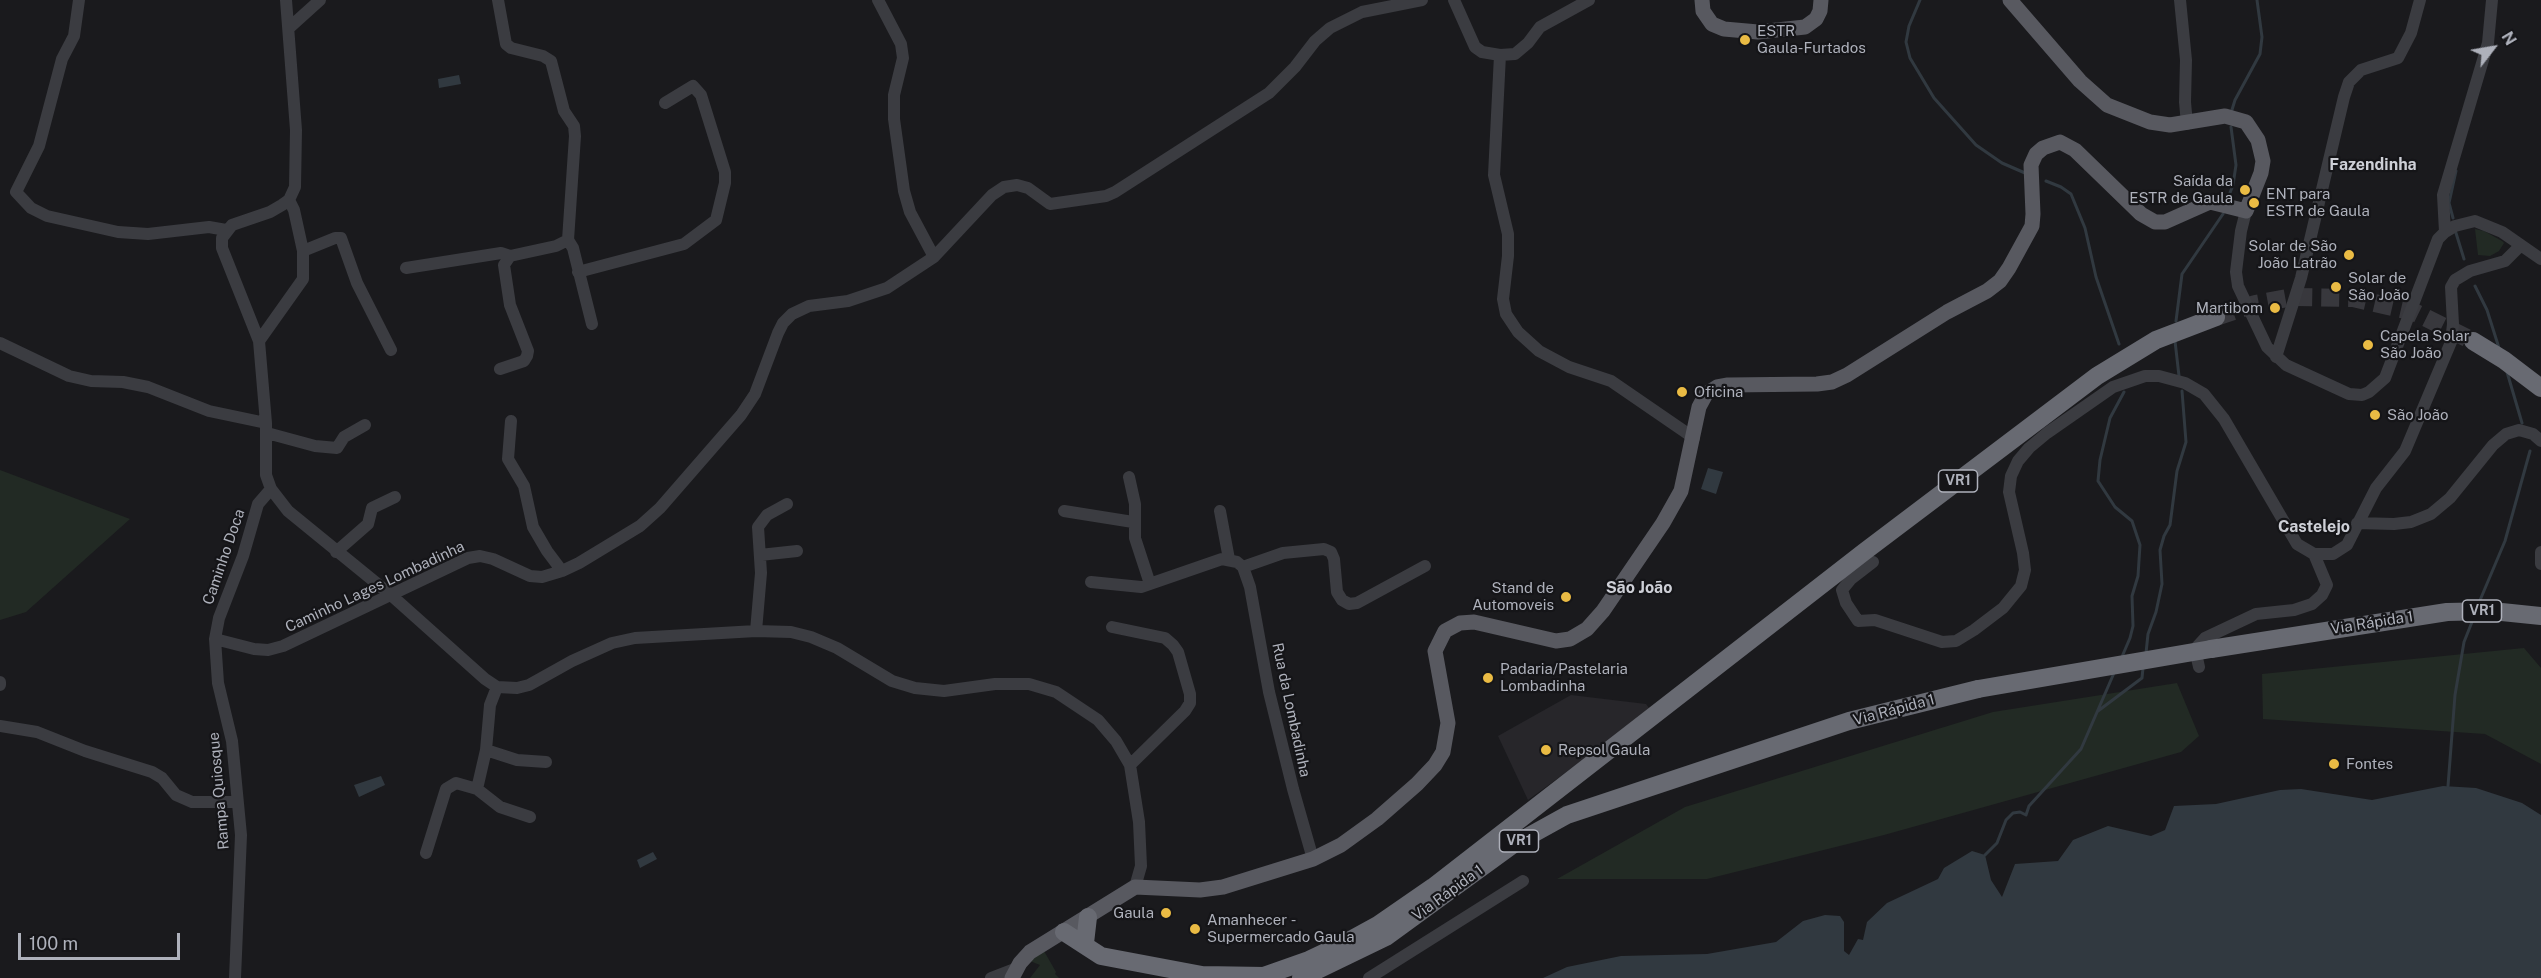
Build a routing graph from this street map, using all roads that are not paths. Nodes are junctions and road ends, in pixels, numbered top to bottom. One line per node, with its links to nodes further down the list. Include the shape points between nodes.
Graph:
1 (79, 0): 21 (street, via 74,36 62,59 39,146 16,192 31,208 47,216 118,232 148,234 209,227)
2 (286, 0): 15 (street)
3 (320, 0): 15 (street)
4 (498, 0): 23 (street, via 506,44 551,61 564,111 575,128)
5 (878, 0): 27 (street, via 901,44 903,57 894,95 894,118 904,191 910,212)
6 (1422, 0): 27 (street, Caminho Lages Lombadinha, via 1362,12 1330,28 1269,93 1115,192 1050,204 1028,188 1004,187)
7 (1454, 0): 16 (street, via 1474,47)
8 (1589, 0): 16 (street, via 1540,27 1515,54)
9 (1702, 0): 10 (main road, via 1703,12 1712,24 1758,32 1804,27 1816,19)
10 (1821, 0)
11 (2010, 0): 18 (main road, via 2080,81 2107,105 2150,122)
12 (2180, 0): 18 (street)
13 (2420, 0): 37 (street, via 2411,33 2398,58 2361,70 2349,82 2301,278)
14 (2492, 0): 22 (street, via 2488,43 2443,195)
15 (289, 28): 19 (street, via 297,172 296,187)
16 (1500, 55): 43 (street, via 1494,175 1508,234 1503,299 1506,314 1518,332 1539,351 1569,367 1611,381)
17 (665, 103): 30 (street, via 693,86 701,94 725,172 716,220 684,244)
18 (2187, 124): 20 (main road, via 2226,116 2246,122 2253,131 2262,161)
19 (289, 200): 21 (street); 25 (street)
20 (2246, 211): 37 (street, via 2237,259 2238,286 2267,347); 43 (main road, via 2210,202 2165,222 2155,222 2141,214 2075,150 2060,142 2051,143 2036,154 2031,165 2032,226 2009,268 1994,286 1832,382 1728,385 1712,390 1699,407)
21 (226, 230): 33 (street, via 222,238 225,260)
22 (2445, 232): 24 (street, via 2475,221); 37 (street, via 2438,239 2382,383 2362,395 2349,394 2295,370)
23 (568, 240): 26 (street); 30 (street)
24 (2521, 245): 28 (street); 52 (street, via 2505,261 2461,275 2451,287 2451,342 2405,451 2376,488)
25 (303, 251): 33 (street, via 303,279); 36 (street, via 340,238 357,283)
26 (510, 256): 29 (street, via 501,253); 38 (street, via 504,265 505,279 528,351 517,365)
27 (934, 256): 63 (street, Caminho Lages Lombadinha, via 887,288 848,301 809,306 792,314 777,333 755,394 741,415 660,508 621,539)
28 (2541, 259)
29 (406, 268)
30 (579, 272): 32 (street)
31 (2216, 317): 88 (highway, Via Rápida 1 / VR1, via 2156,340 2106,369 1433,887 1347,942)
32 (592, 324)
33 (259, 340): 42 (street)
34 (2473, 341): 39 (highway)
35 (0, 343): 42 (street, via 69,376 147,387)
36 (391, 350)
37 (2276, 357)
38 (500, 369)
39 (2541, 388)
40 (511, 421): 63 (street, via 508,459 524,486 533,527)
41 (365, 425): 42 (street, via 344,437 337,448 315,446)
42 (267, 428): 46 (street, via 265,460)
43 (1694, 438): 81 (main road, via 1681,491 1603,611 1587,629 1570,639 1556,641 1474,622 1460,623 1445,631 1434,651 1448,723 1443,752 1436,765 1377,819)
44 (2541, 441): 52 (street, via 2519,430 2506,434 2431,514 2411,522)
45 (1129, 477): 51 (street, via 1135,504)
46 (271, 489): 54 (street, via 288,511); 70 (street, Caminho Doca, via 258,504)
47 (395, 497): 54 (street, via 372,508 368,524)
48 (787, 504): 57 (street, via 767,515 758,527)
49 (1064, 511): 51 (street)
50 (1220, 511): 58 (street)
51 (1133, 522): 65 (street)
52 (2357, 523): 56 (street, via 2341,549 2333,554)
53 (797, 551): 57 (street)
54 (336, 552): 66 (street)
55 (2541, 552): 60 (street)
56 (2314, 554): 59 (street, via 2297,544 2215,406 2194,386 2159,376 2114,387 2023,454 2014,469 2009,492 2023,553 2025,570 2021,586 2003,608 1974,630 1956,641 1942,642 1875,620 1858,621 1845,603 1842,590); 71 (street, via 2327,585 2322,595 2312,604 2256,614 2205,638 2195,649)
57 (760, 555): 69 (street)
58 (1229, 559): 62 (street); 65 (street)
59 (1873, 562)
60 (2541, 564)
61 (1425, 566): 62 (street, via 1358,603 1349,604 1337,592 1334,559 1324,549 1283,553)
62 (1243, 567): 81 (street, Rua da Lombadinha, via 1251,587 1269,692)
63 (562, 571): 66 (street, Caminho Lages Lombadinha, via 530,576 480,556)
64 (1091, 582): 65 (street, via 1136,588)
65 (1150, 584)
66 (391, 595): 70 (street, Caminho Lages Lombadinha, via 268,650); 72 (street)
67 (2541, 616): 91 (highway, Via Rápida 1 / VR1, bridge, via 2492,611 2424,615 1978,689 1849,721 1587,806 1547,824 1386,937)
68 (1112, 627): 76 (street, via 1165,638 1178,652 1190,694 1185,711)
69 (756, 631): 72 (street, via 635,638 612,643 529,685); 76 (street, via 811,637 892,681 915,688 944,691 1029,684 1056,692 1098,720)
70 (215, 639): 78 (street, Rampa Quiosque, via 218,683 232,741)
71 (2199, 667)
72 (497, 687): 74 (street, via 490,705)
73 (0, 726): 78 (street, via 51,736 152,772 176,795 192,802)
74 (486, 750): 75 (street, via 517,760); 77 (street)
75 (546, 762)
76 (1130, 765): 83 (street, via 1139,822 1141,866)
77 (477, 789): 79 (street, via 500,807); 80 (street, via 456,783 446,789)
78 (237, 802): 89 (street, Rampa Quiosque, via 241,835)
79 (530, 817)
80 (426, 853)
81 (1313, 859): 83 (main road, via 1211,890)
82 (1523, 881): 92 (street)
83 (1136, 887): 84 (main road)
84 (1088, 917): 85 (main road); 86 (highway)
85 (1064, 932): 86 (highway); 87 (main road, via 1030,952)
86 (1085, 943): 88 (highway, via 1101,956 1202,975)
87 (1014, 973): 90 (street)
88 (1262, 977)
89 (235, 978)
90 (991, 978)
91 (1301, 978)
92 (1369, 978)

